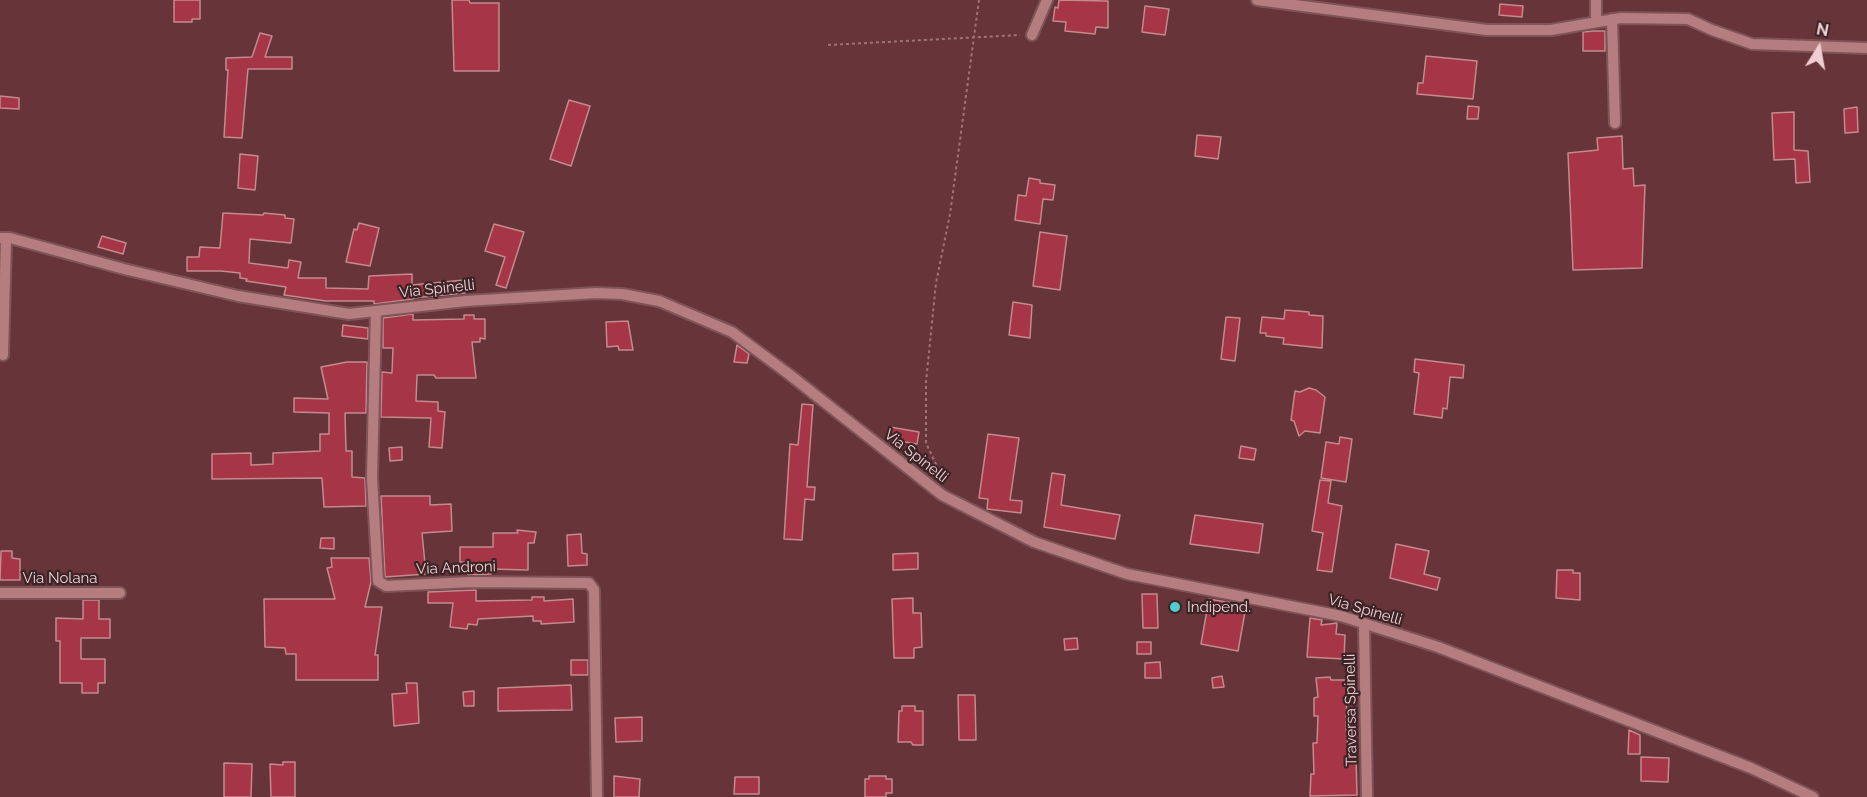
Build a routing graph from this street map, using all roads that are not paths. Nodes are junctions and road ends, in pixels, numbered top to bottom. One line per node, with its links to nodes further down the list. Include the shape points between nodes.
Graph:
1 (1047, 0): 6 (street)
2 (1257, 0): 5 (street, via 1487,30 1551,30)
3 (1596, 0): 5 (street)
4 (1612, 19): 5 (street); 7 (street, via 1688,19 1752,44); 8 (street)
5 (1596, 22)
6 (1032, 35)
7 (1867, 48)
8 (1615, 123)
9 (3, 238): 10 (street, Via Spinelli, via 238,296 349,314); 11 (street)
10 (375, 311): 14 (street, Via Spinelli, via 596,292 659,301 732,332 942,495 1034,542 1127,574); 15 (street, Via Androni, via 372,478 378,581 386,586 590,583 594,590)
11 (3, 355)
12 (0, 593): 13 (street, Via Nolana)
13 (120, 593)
14 (1364, 623): 16 (street, Traversa Spinelli); 17 (street, Via Spinelli, via 1534,683 1751,768)
15 (597, 797)
16 (1367, 797)
17 (1813, 797)

